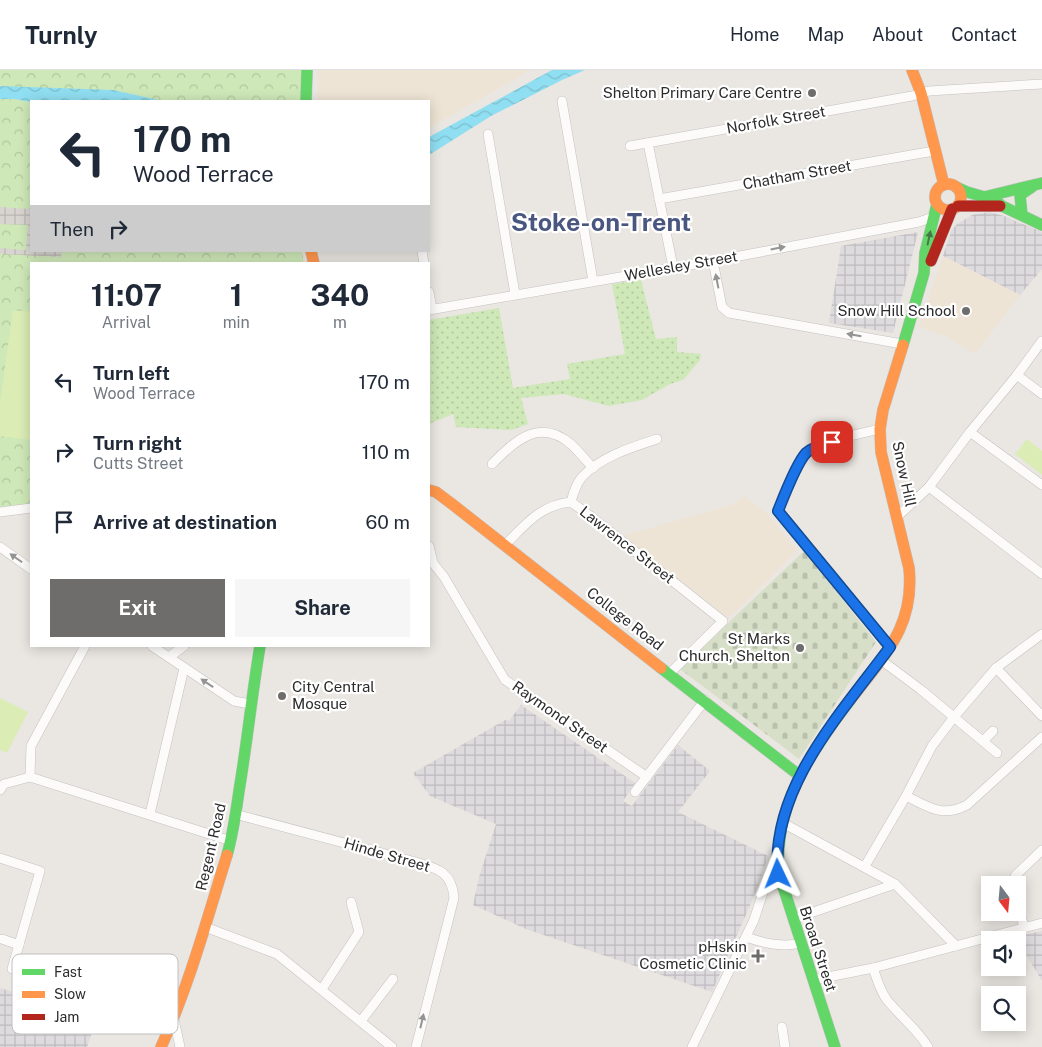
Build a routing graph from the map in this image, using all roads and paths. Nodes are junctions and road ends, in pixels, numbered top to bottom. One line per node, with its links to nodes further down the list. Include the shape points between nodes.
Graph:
1 (307, 70): 5 (main road)
2 (912, 70): 4 (main road)
3 (1042, 84): 4 (street, Norfolk Street)
4 (921, 93): 8 (street, Norfolk Street); 10 (main road)
5 (306, 100)
6 (562, 101): 25 (street)
7 (488, 134): 26 (street)
8 (648, 143): 9 (street, Norfolk Street); 15 (street)
9 (630, 146)
10 (934, 151): 12 (main road); 15 (street, Chatham Street)
11 (1039, 184): 14 (main road); 19 (main road, via 1020,195)
12 (944, 185): 13 (main road); 16 (main road, via 937,191)
13 (956, 187): 14 (main road); 18 (main road, via 961,196)
14 (984, 196): 17 (main road)
15 (659, 199): 23 (street)
16 (937, 204): 18 (main road, via 942,208); 20 (main road, Snow Hill)
17 (1002, 206): 18 (main road); 19 (main road)
18 (955, 207): 24 (main road, Snow Hill)
19 (1022, 215): 21 (main road)
20 (933, 217): 22 (street, Wellesley Street, one-way to 20); 24 (main road, Snow Hill, one-way to 20)
21 (1042, 225)
22 (713, 260): 23 (street, Wellesley Street); 29 (street, one-way to 22, via 729,313 722,307)
23 (673, 267): 25 (street, Wellesley Street)
24 (924, 273): 29 (main road, Snow Hill)
25 (593, 281): 26 (street, Wellesley Street)
26 (515, 294): 27 (street, Wellesley Street)
27 (430, 310)
28 (1042, 341): 30 (street)
29 (902, 344): 32 (main road, Snow Hill)
30 (1017, 375): 31 (street); 33 (street)
31 (1042, 394)
32 (880, 429): 43 (main road, Snow Hill, via 881,452); 56 (street, via 817,446 805,454 778,511)
33 (970, 432): 37 (street); 38 (street)
34 (657, 439): 36 (street, via 619,452)
35 (492, 464): 36 (street, via 523,437 538,432 561,436)
36 (593, 468): 40 (street, via 581,478)
37 (1042, 485)
38 (929, 486): 43 (street); 49 (street)
39 (430, 490): 44 (main road, College Road)
40 (571, 502): 44 (street, Lawrence Street, via 544,510); 61 (street, Lawrence Street, via 724,621)
41 (30, 508): 42 (street)
42 (0, 512)
43 (898, 517): 50 (main road, Snow Hill, via 909,568)
44 (504, 546): 61 (main road, College Road)
45 (0, 548): 47 (street, one-way to 45)
46 (430, 550): 48 (street, Raymond Street)
47 (30, 568)
48 (433, 571): 72 (street, Raymond Street, via 444,577 505,680)
49 (1042, 574)
50 (910, 595): 56 (main road, Broad Street, via 906,617)
51 (1042, 634): 60 (street)
52 (84, 647): 71 (street, via 31,746)
53 (154, 647): 57 (street)
54 (183, 647): 57 (street)
55 (260, 647): 63 (main road, Regent Road)
56 (890, 647): 58 (main road, Broad Street)
57 (169, 657): 59 (street)
58 (881, 660): 65 (street); 70 (main road, Broad Street, via 826,734)
59 (184, 668): 63 (street, one-way to 59, via 234,701); 76 (street)
60 (996, 668): 64 (street); 65 (street)
61 (670, 673): 62 (main road, College Road)
62 (705, 700): 70 (main road, College Road); 72 (street)
63 (250, 704): 77 (main road, Regent Road)
64 (1042, 716)
65 (954, 717): 68 (street); 75 (street, via 932,746)
66 (993, 731): 68 (street)
67 (1042, 737): 75 (street, via 958,810 938,811)
68 (983, 741): 69 (street)
69 (997, 753)
70 (800, 776): 78 (main road, Broad Street)
71 (30, 777): 73 (street, via 4,784); 76 (street)
72 (647, 777): 74 (street)
73 (0, 790)
74 (635, 792)
75 (906, 796): 82 (street)
76 (150, 814): 79 (street)
77 (235, 814): 79 (main road, Regent Road); 110 (street, Hinde Street, one-way to 77, via 454,898 447,877 436,868)
78 (783, 823): 82 (street); 83 (main road, Broad Street, via 777,857)
79 (231, 841): 90 (main road, Regent Road)
80 (1042, 850): 84 (street)
81 (0, 858): 95 (street, via 40,872)
82 (865, 866): 85 (street)
83 (778, 874): 87 (main road, Broad Street); 92 (street, via 765,886)
84 (1015, 876)
85 (895, 884): 87 (street); 96 (street)
86 (351, 902): 101 (street, via 359,932)
87 (793, 919): 94 (main road, Broad Street)
88 (1022, 921): 91 (street)
89 (1042, 923): 91 (street)
90 (205, 927): 101 (street, via 277,954); 102 (main road, Regent Road)
91 (1024, 928): 96 (street)
92 (746, 937): 94 (street, via 791,946); 111 (street)
93 (2, 939): 95 (street)
94 (801, 943): 100 (main road, Broad Street)
95 (19, 945): 97 (street)
96 (956, 946): 98 (street)
97 (16, 954)
98 (872, 968): 100 (street); 114 (street, via 887,999)
99 (393, 978): 103 (street)
100 (813, 980): 113 (main road, Broad Street)
101 (322, 988): 103 (street)
102 (178, 1007)
103 (361, 1021): 109 (street)
104 (782, 1027): 112 (street)
105 (167, 1034): 107 (main road, Regent Road)
106 (177, 1034): 108 (street)
107 (161, 1047)
108 (180, 1047)
109 (392, 1047)
110 (416, 1047)
111 (693, 1047)
112 (785, 1047)
113 (835, 1047)
114 (928, 1047)

